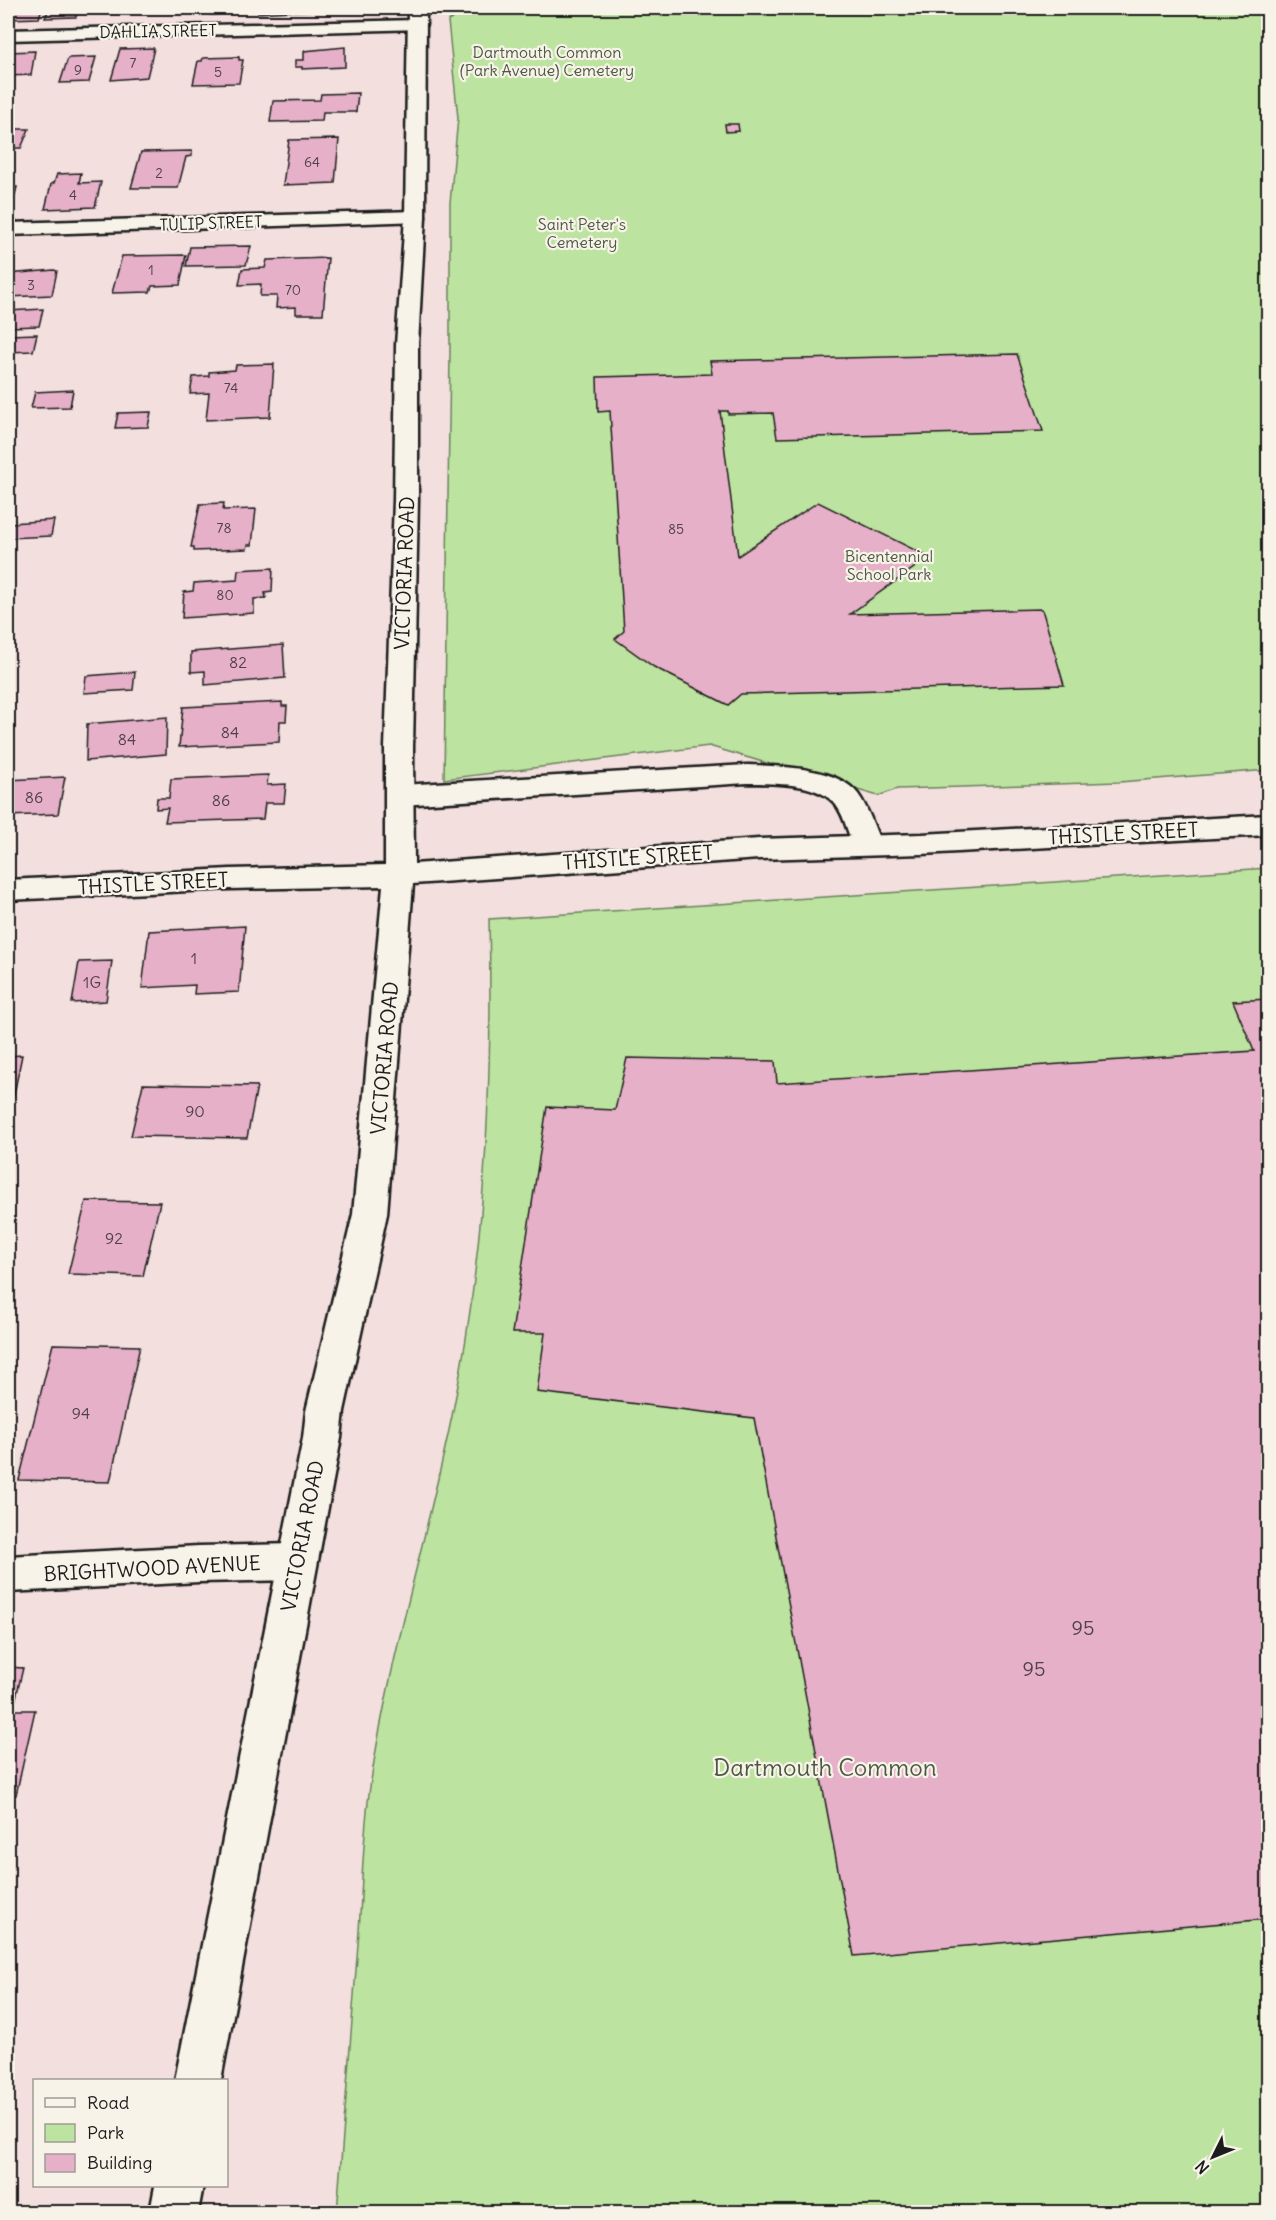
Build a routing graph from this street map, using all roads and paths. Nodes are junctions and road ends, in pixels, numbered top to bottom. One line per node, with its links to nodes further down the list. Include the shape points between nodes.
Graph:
1 (434, 8): 2 (street)
2 (417, 17): 3 (street, DAHLIA STREET); 4 (street, VICTORIA ROAD)
3 (8, 35)
4 (415, 217): 5 (street, TULIP STREET); 6 (street, VICTORIA ROAD, via 407,345)
5 (8, 230)
6 (401, 795): 8 (street, via 783,775 834,789 847,799); 9 (street, VICTORIA ROAD)
7 (1269, 825): 8 (street, THISTLE STREET)
8 (867, 845): 9 (street, THISTLE STREET)
9 (399, 874): 10 (street, THISTLE STREET); 11 (street, VICTORIA ROAD, via 370,1214 325,1411)
10 (8, 890)
11 (297, 1562): 12 (street, BRIGHTWOOD AVENUE, via 199,1563); 13 (street, VICTORIA ROAD)
12 (8, 1574)
13 (198, 2079)
14 (179, 2187): 15 (street)
15 (174, 2212)

